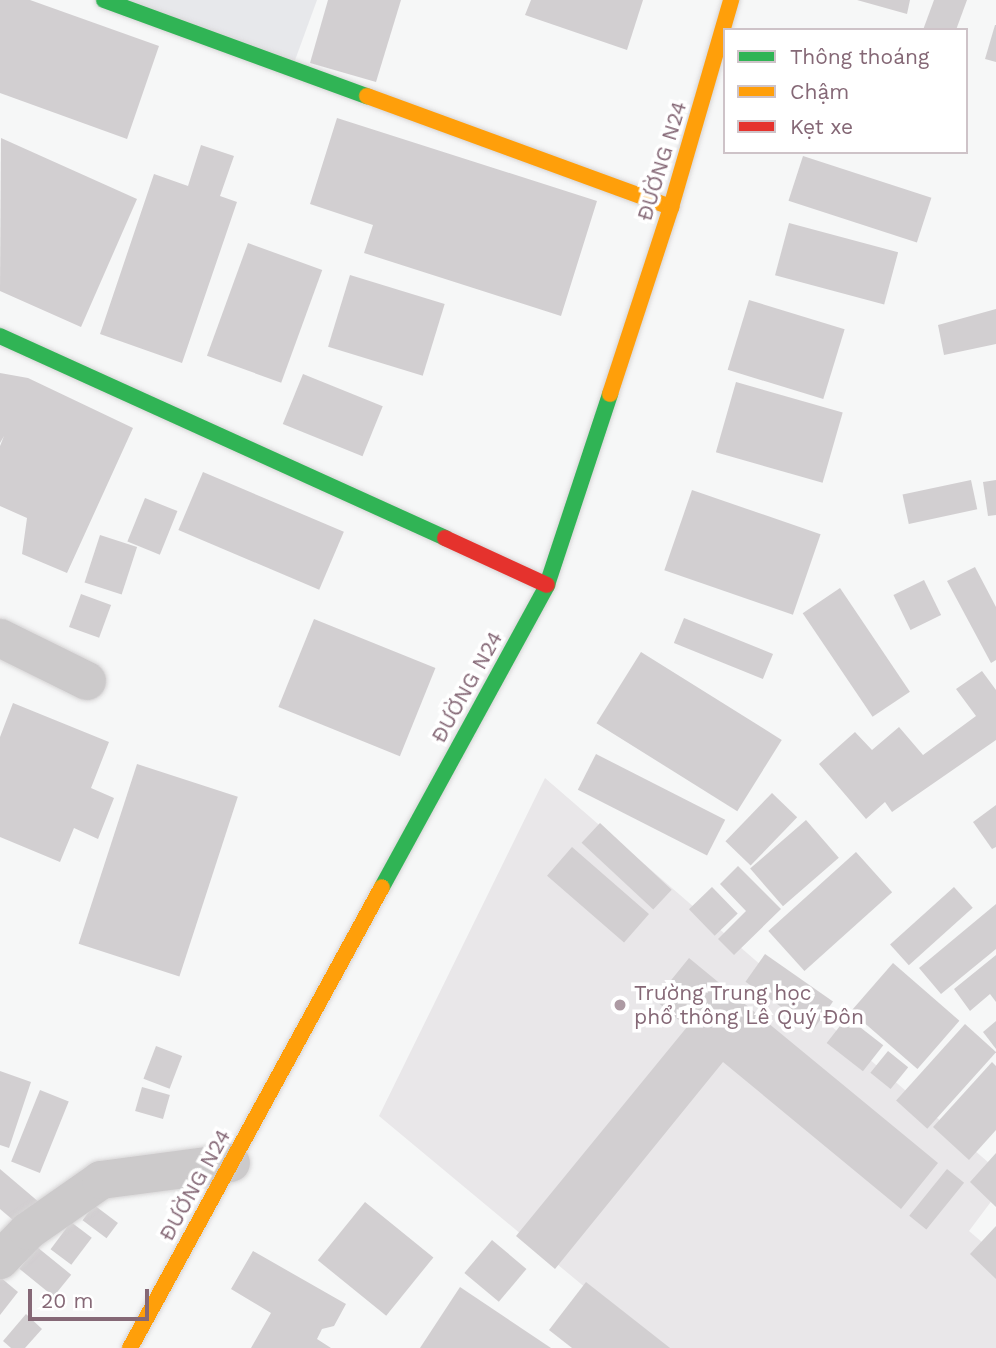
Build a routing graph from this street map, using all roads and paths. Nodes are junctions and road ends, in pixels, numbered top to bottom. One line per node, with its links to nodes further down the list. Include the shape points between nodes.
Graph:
1 (104, 0): 3 (street)
2 (731, 0): 3 (street, ĐƯỜNG N24)
3 (671, 207): 5 (street, ĐƯỜNG N24)
4 (0, 336): 5 (street)
5 (547, 585): 8 (street, ĐƯỜNG N24)
6 (0, 638): 7 (street)
7 (87, 681)
8 (231, 1163): 9 (street, via 101,1180 28,1231); 10 (street, ĐƯỜNG N24)
9 (0, 1260)
10 (130, 1348)

